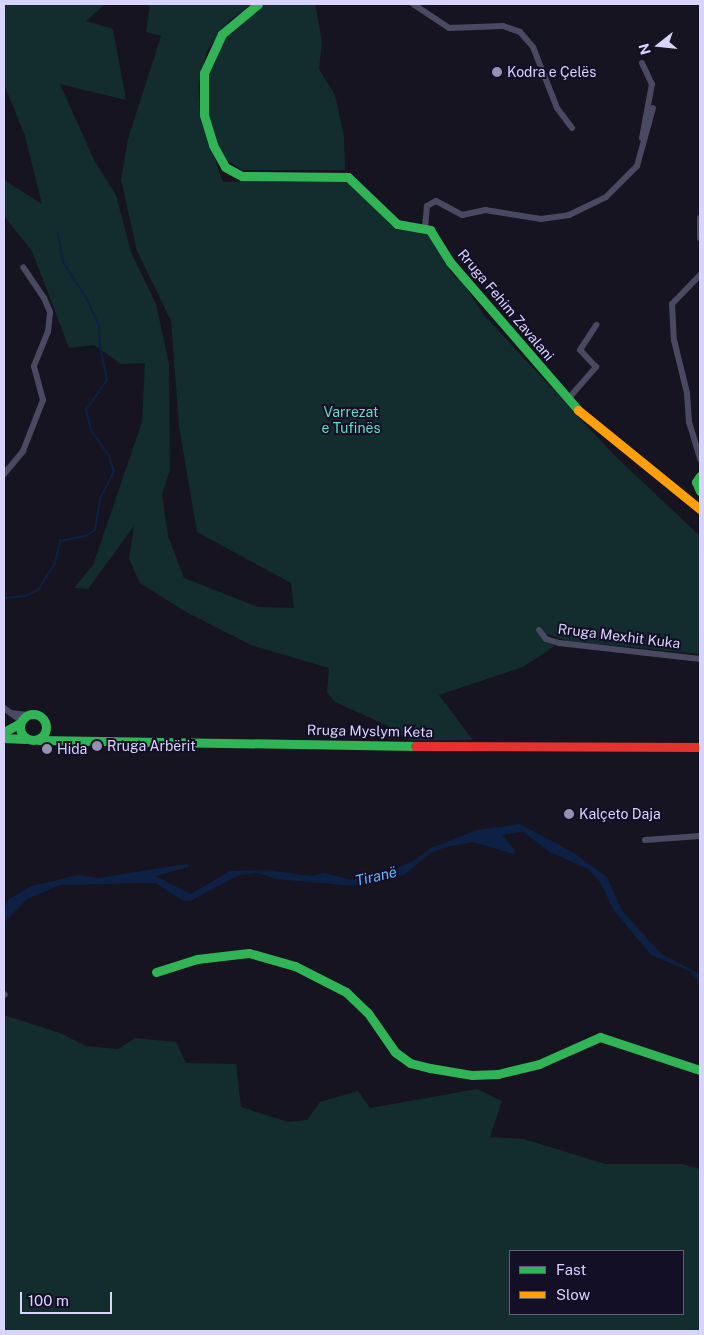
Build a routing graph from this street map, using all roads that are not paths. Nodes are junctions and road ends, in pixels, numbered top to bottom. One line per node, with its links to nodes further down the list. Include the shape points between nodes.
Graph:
1 (258, 4): 8 (street, via 222,34 204,73 204,115 220,161 231,172 242,176 348,177 397,224)
2 (413, 4): 5 (street, via 448,28 503,26 520,32 533,47 557,108)
3 (642, 63): 6 (street, via 652,84 645,111)
4 (653, 108): 6 (street)
5 (572, 128)
6 (641, 157): 8 (street, via 635,170 610,194 569,215 541,219 485,210 462,215 436,201 427,206)
7 (700, 218): 9 (street)
8 (425, 228): 13 (street, Rruga Fehim Zavalani, via 434,234 450,262)
9 (700, 238)
10 (23, 268): 15 (street, via 50,312 48,332 34,366 43,400 23,451)
11 (700, 275): 14 (street, via 672,304 674,340 687,393 689,422)
12 (596, 325): 13 (street, via 580,350 596,367)
13 (568, 399): 18 (street, Rruga Fehim Zavalani, via 595,425)
14 (700, 459)
15 (4, 474)
16 (700, 476): 17 (street, via 696,482)
17 (700, 491)
18 (700, 509)
19 (539, 630): 20 (street, Rruga Mexhit Kuka, via 546,639 559,643)
20 (700, 659)
21 (4, 708): 22 (street)
22 (10, 713): 23 (street); 24 (street)
23 (28, 715): 24 (street); 25 (street, via 39,716)
24 (20, 722): 26 (street); 28 (street, via 20,732)
25 (46, 725): 29 (street); 30 (street)
26 (4, 732)
27 (4, 738): 28 (street)
28 (25, 739): 30 (street)
29 (62, 739): 30 (street, Rruga Myslym Keta); 31 (street, Rruga Myslym Keta, via 575,749)
30 (39, 740)
31 (700, 747)
32 (700, 836): 33 (street)
33 (645, 840)
34 (156, 972): 35 (street, via 197,959 237,954 270,958 315,975 346,992 368,1013 395,1052 420,1066 472,1075 498,1074 539,1064 600,1037)
35 (700, 1070)

